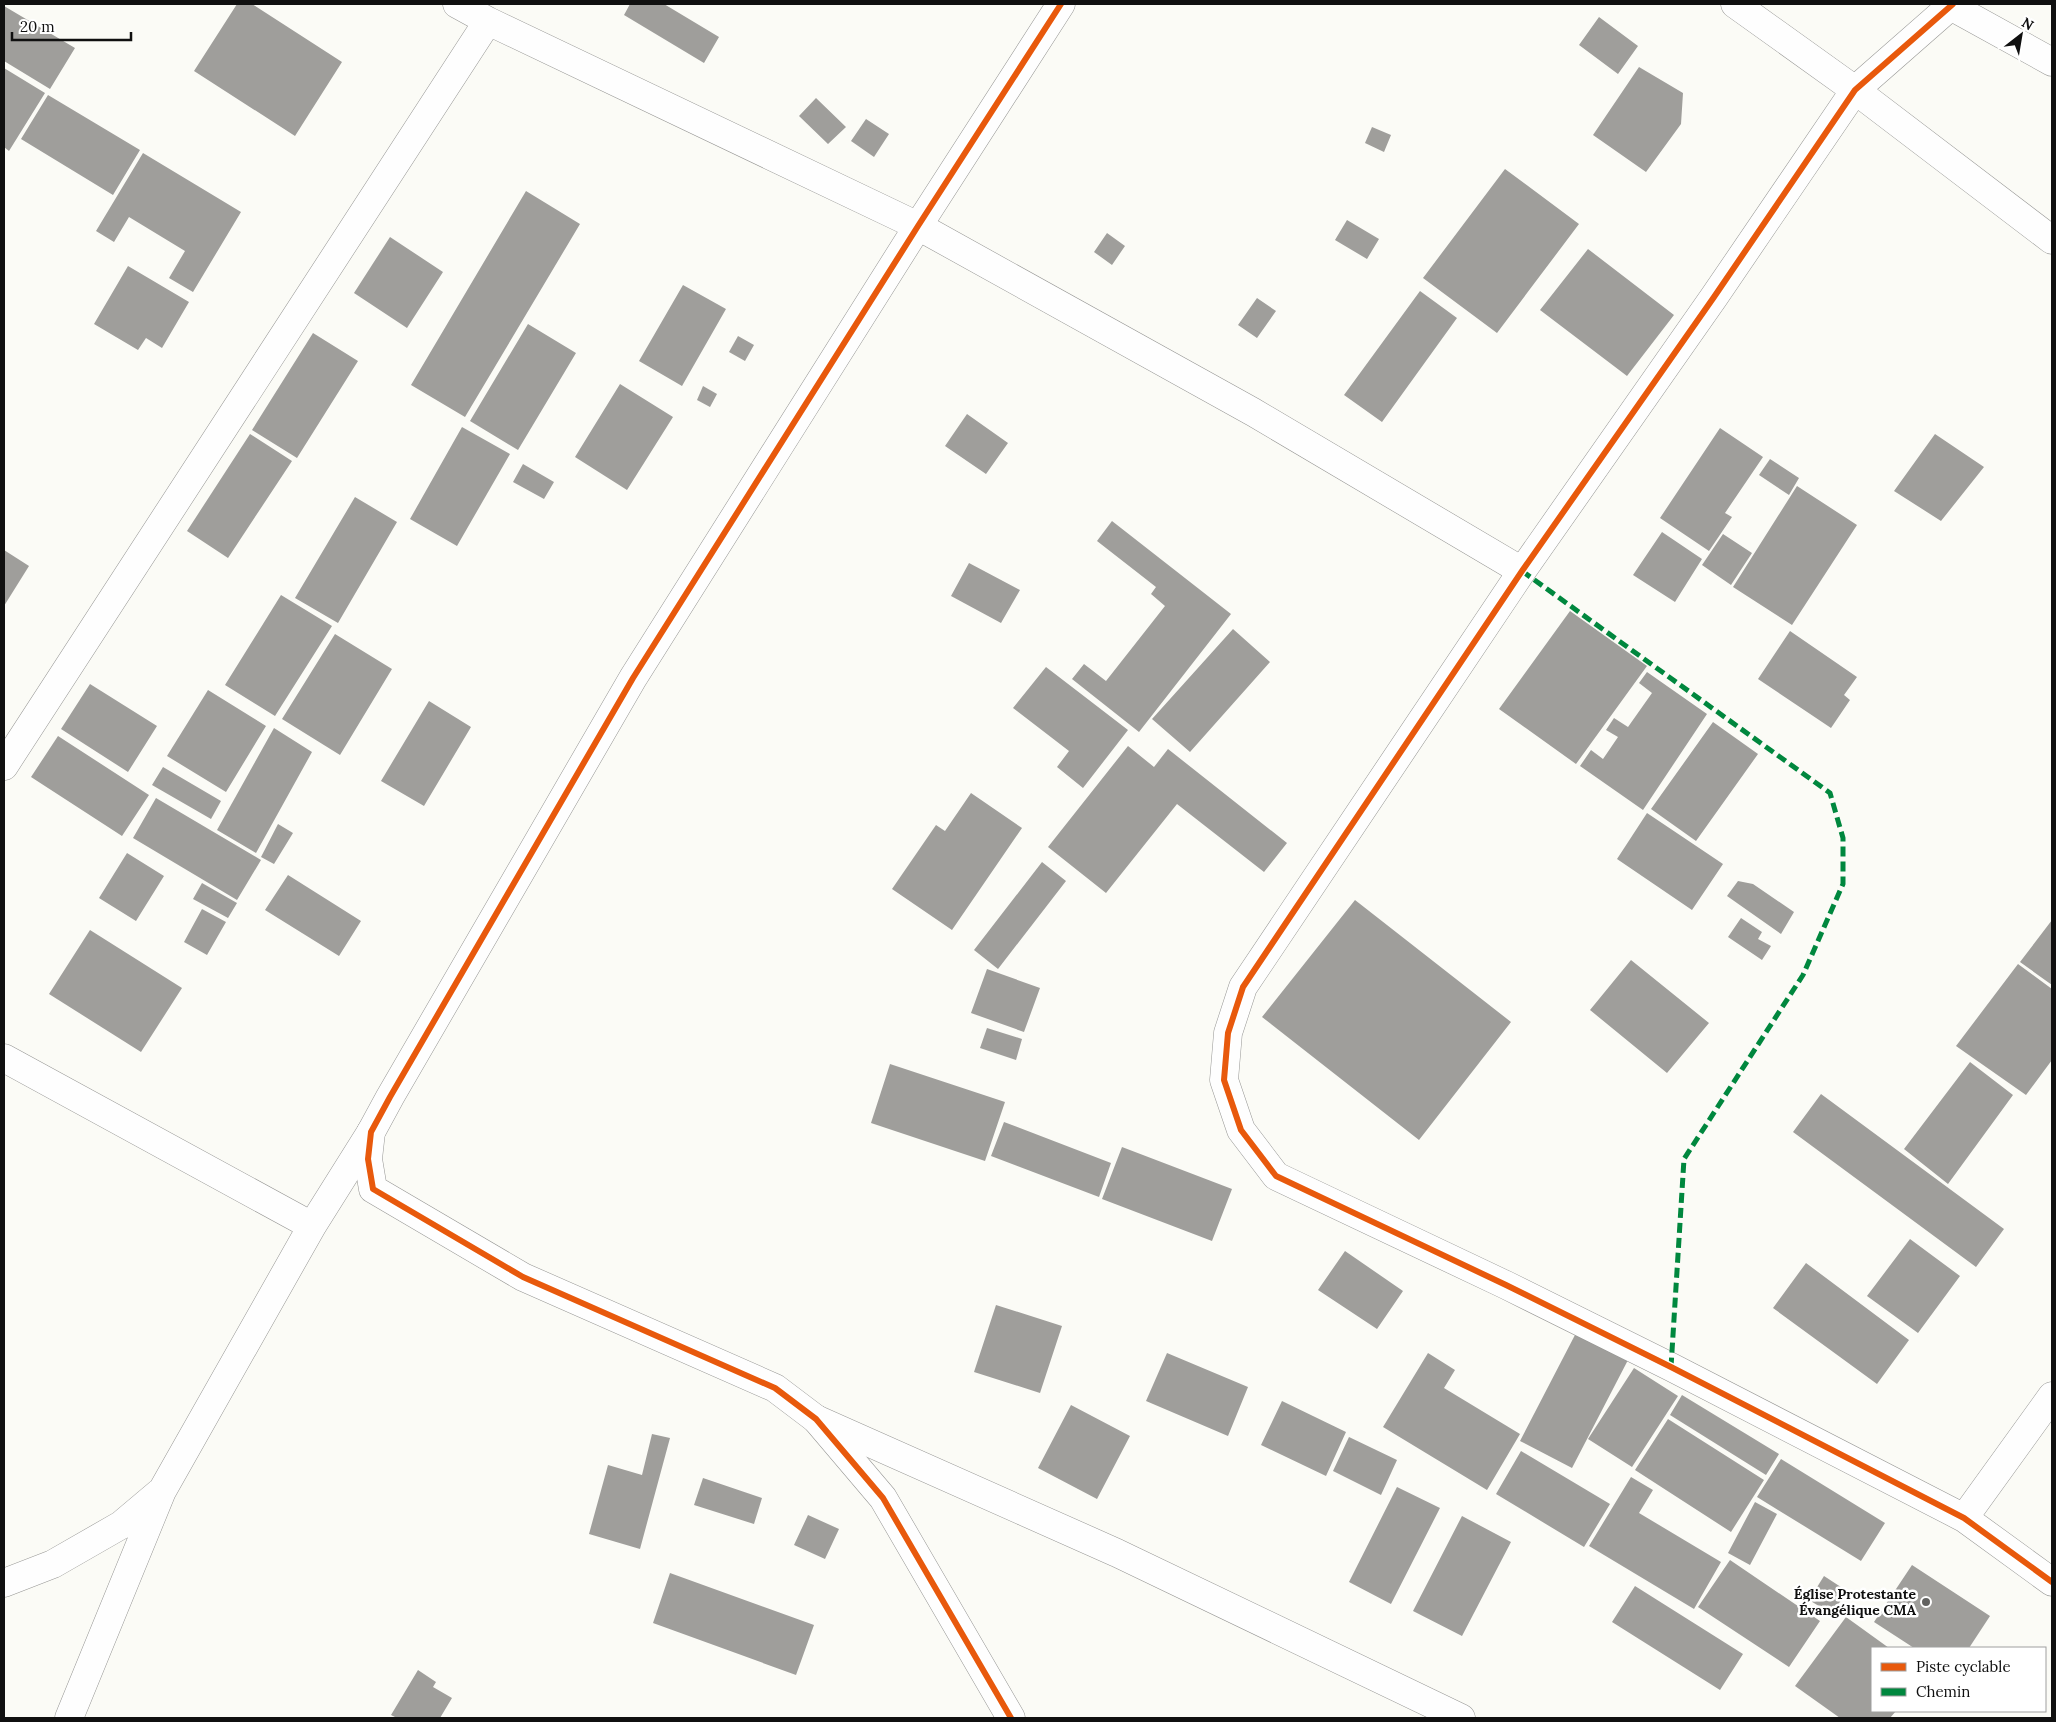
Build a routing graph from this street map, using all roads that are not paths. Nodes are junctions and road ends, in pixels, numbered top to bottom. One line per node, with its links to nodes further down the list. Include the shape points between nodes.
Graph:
1 (457, 4): 5 (street)
2 (1061, 4): 8 (street)
3 (1735, 4): 7 (street)
4 (1950, 4): 6 (street); 7 (street)
5 (488, 21): 8 (street); 11 (street)
6 (2052, 62)
7 (1856, 90): 9 (street); 10 (street)
8 (918, 226): 10 (street, via 1253,412); 13 (street, via 633,678)
9 (2052, 240)
10 (1522, 571): 18 (street, via 1243,987 1228,1033 1224,1080 1241,1130 1276,1176 1671,1367)
11 (4, 766)
12 (4, 1058): 14 (street)
13 (371, 1132): 14 (street); 16 (street, via 368,1159 373,1189 524,1277 775,1388)
14 (312, 1226): 17 (street)
15 (2052, 1396): 18 (street)
16 (816, 1419): 22 (street, via 883,1498); 23 (street, via 1117,1553)
17 (162, 1491): 20 (street, via 121,1525 53,1564); 21 (street)
18 (1964, 1518): 19 (street)
19 (2052, 1582)
20 (4, 1583)
21 (69, 1718)
22 (1012, 1718)
23 (1462, 1718)

